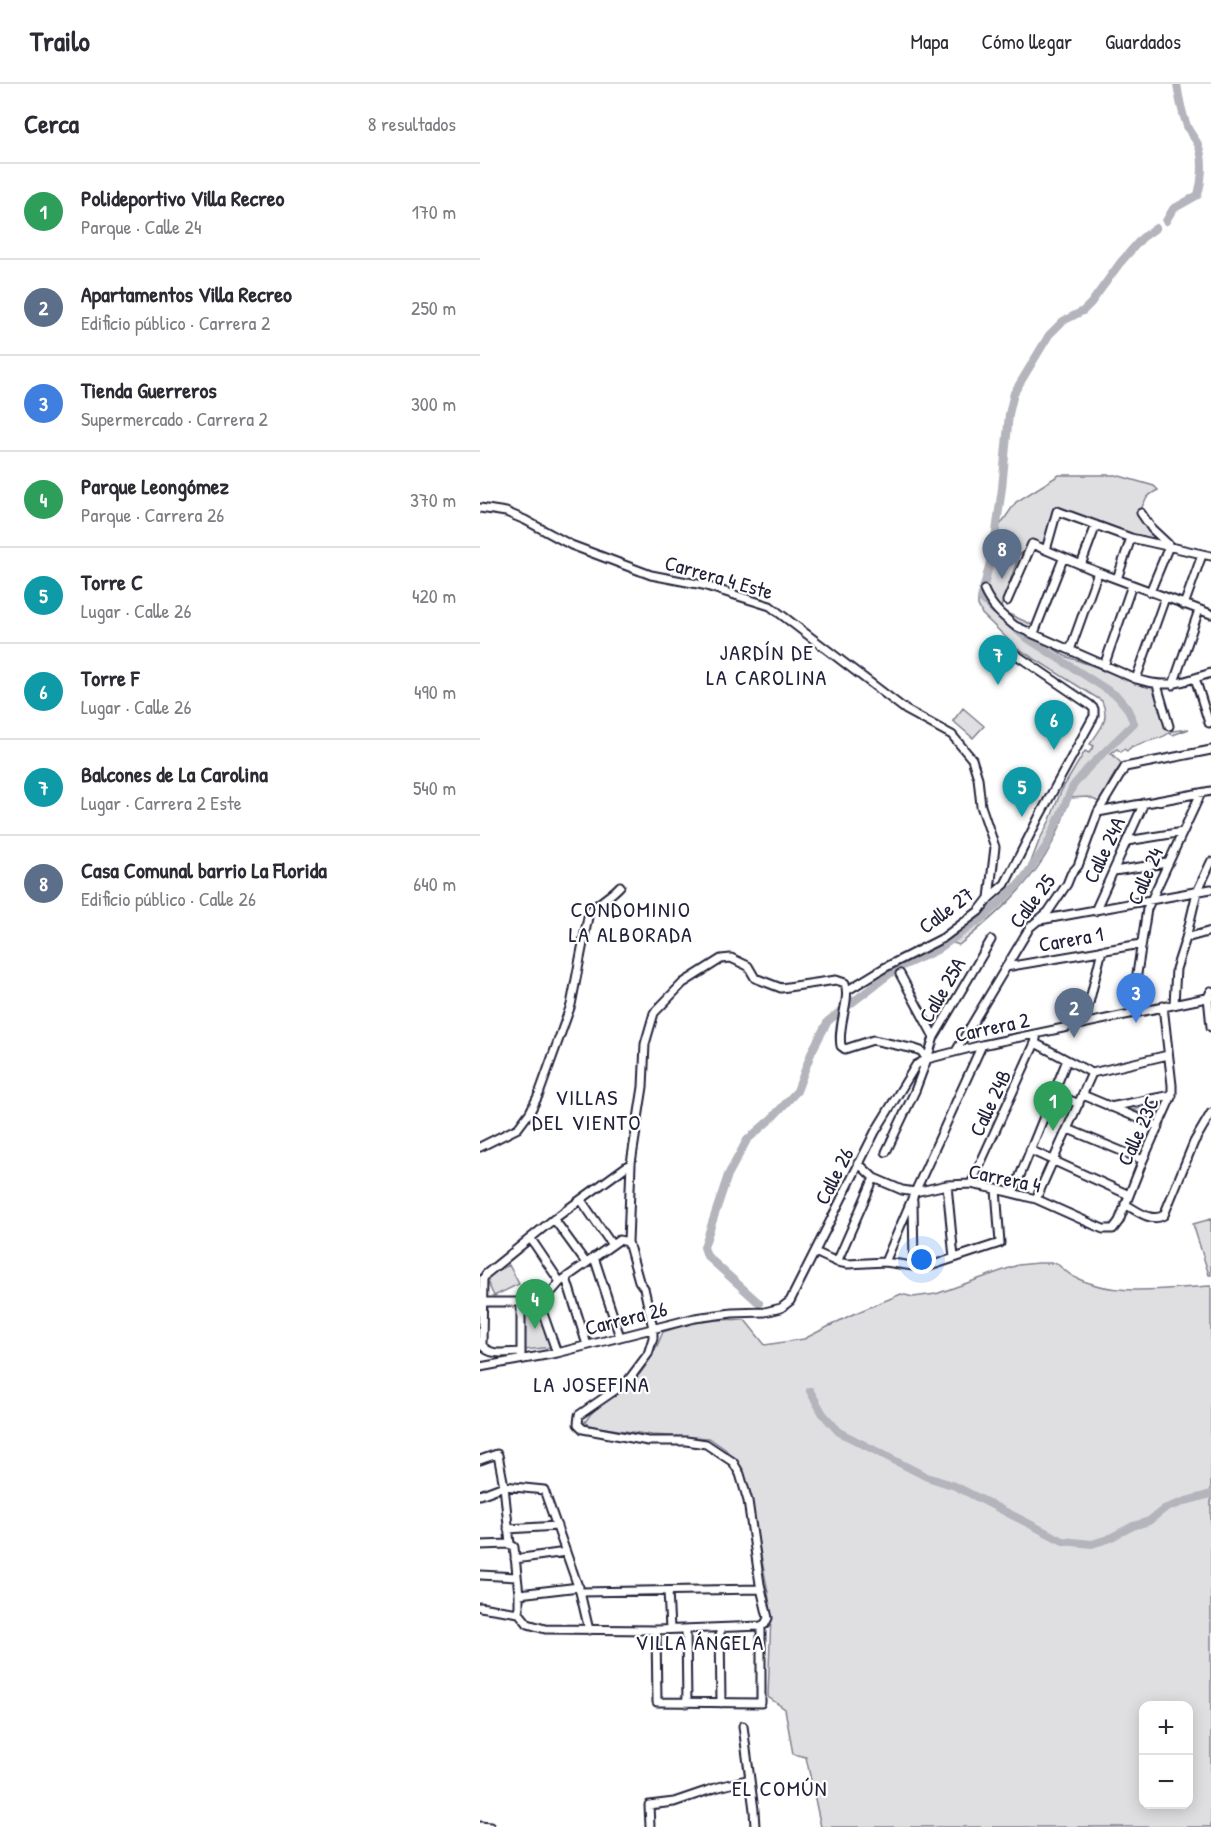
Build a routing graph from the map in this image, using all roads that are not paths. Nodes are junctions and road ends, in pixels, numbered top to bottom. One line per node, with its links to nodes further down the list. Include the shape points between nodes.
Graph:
1 (480, 508): 33 (street, Carrera 4 Este, via 506,512 611,561 770,606 906,710 952,735 972,759)
2 (1142, 513): 5 (street)
3 (1096, 525): 4 (street); 6 (street, via 1057,511); 10 (street)
4 (1131, 538): 5 (street); 12 (street)
5 (1169, 546): 7 (street); 15 (street)
6 (1046, 550): 9 (street); 17 (street, via 1032,544)
7 (1202, 555): 8 (street); 18 (street)
8 (1211, 556)
9 (1063, 559): 10 (street); 21 (street)
10 (1082, 565): 11 (street)
11 (1098, 572): 12 (street); 22 (street)
12 (1117, 579): 13 (street)
13 (1132, 585): 15 (street); 24 (street)
14 (984, 590): 21 (street, via 998,612 1015,626)
15 (1150, 592): 16 (street)
16 (1166, 597): 18 (street); 27 (street)
17 (1007, 601)
18 (1184, 605): 19 (street)
19 (1199, 610): 20 (street); 29 (street)
20 (1211, 614)
21 (1034, 633): 22 (street)
22 (1070, 650): 24 (street)
23 (1012, 652): 46 (street, via 1090,705 1094,716 1005,884)
24 (1104, 666): 27 (street)
25 (1211, 673): 26 (street)
26 (1196, 678): 29 (street); 30 (street)
27 (1136, 679): 28 (street)
28 (1156, 685): 29 (street); 31 (street)
29 (1173, 685)
30 (1209, 723)
31 (1169, 726)
32 (1211, 750): 37 (street, Calle 25, via 1125,767)
33 (978, 778): 46 (street, Calle 27, via 981,807 995,847)
34 (1211, 792): 35 (street)
35 (1201, 793): 36 (street); 38 (street, Calle 24)
36 (1144, 804): 37 (street); 39 (street, Calle 24A)
37 (1098, 812): 49 (street, Calle 25, via 1078,866)
38 (1183, 831): 39 (street); 41 (street, Calle 24)
39 (1127, 841): 42 (street, Calle 24A)
40 (1211, 862): 45 (street)
41 (1167, 863): 42 (street); 47 (street, Calle 24)
42 (1113, 871): 48 (street, Calle 24A)
43 (620, 885): 81 (street, via 589,912 571,1005 530,1112 518,1128)
44 (1211, 889): 45 (street)
45 (1197, 892): 47 (street); 51 (street)
46 (989, 898): 57 (street, Calle 27, via 943,938 884,968)
47 (1150, 900): 48 (street); 53 (street, Calle 24)
48 (1095, 910): 49 (street)
49 (1040, 920): 55 (street, Calle 25, via 1030,927)
50 (1211, 931): 51 (street)
51 (1186, 938): 59 (street, via 1176,969)
52 (991, 940): 65 (street, Calle 25A)
53 (1141, 944): 54 (street, Carera 1); 61 (street, Calle 24)
54 (1102, 950): 55 (street, Carera 1); 62 (street)
55 (1006, 967): 68 (street, Calle 25)
56 (900, 974): 65 (street)
57 (847, 993): 70 (street, via 841,1046 845,1049 873,1040 921,1051); 86 (street, via 845,983 836,980 781,988 755,978 748,966 731,958 721,959 683,983 654,1013 645,1044 643,1087)
58 (1210, 995): 59 (street, Carrera 2); 63 (street)
59 (1174, 1004): 60 (street, Carrera 2)
60 (1163, 1006): 61 (street, Carrera 2); 69 (street, Calle 23C)
61 (1131, 1012): 62 (street, Carrera 2)
62 (1084, 1024): 64 (street, Carrera 2)
63 (1211, 1027)
64 (1036, 1034): 66 (street, Calle 24B); 67 (street, Carrera 2)
65 (933, 1036): 70 (street, Calle 25A)
66 (1035, 1043): 71 (street); 89 (street, Calle 24B)
67 (982, 1045): 68 (street, Carrera 2); 94 (street)
68 (956, 1051): 70 (street, Carrera 2)
69 (1168, 1054): 72 (street); 75 (street, Calle 23C)
70 (924, 1060): 83 (street, Calle 25A, via 915,1091); 87 (street, Calle 26, via 910,1072)
71 (1067, 1060): 72 (street); 73 (street)
72 (1092, 1073): 74 (street)
73 (1053, 1094): 76 (street); 82 (street)
74 (1083, 1095): 76 (street); 77 (street)
75 (1172, 1095): 77 (street); 79 (street, Calle 23C)
76 (1079, 1104): 80 (street)
77 (1110, 1107): 79 (street)
78 (1211, 1113): 97 (street, via 1194,1142 1164,1215 1152,1218)
79 (1157, 1126): 85 (street, Calle 23C)
80 (1068, 1129): 84 (street); 85 (street)
81 (480, 1147)
82 (1030, 1150): 84 (street); 92 (street)
83 (886, 1152)
84 (1053, 1159): 93 (street); 95 (street)
85 (1143, 1160): 93 (street, Calle 23C)
86 (631, 1163): 96 (street); 101 (street)
87 (858, 1163): 88 (street, Carrera 4); 103 (street, Calle 26)
88 (874, 1178): 94 (street, Carrera 4); 106 (street)
89 (971, 1184): 90 (street, Carrera 4); 91 (street, Carrera 4)
90 (947, 1185): 94 (street, Carrera 4); 105 (street)
91 (996, 1188): 92 (street, Carrera 4); 105 (street, via 1000,1244)
92 (1013, 1193): 95 (street, Carrera 4)
93 (1129, 1195): 97 (street, Calle 23C)
94 (914, 1196): 108 (street); 109 (street)
95 (1036, 1199): 99 (street, Carrera 4)
96 (581, 1200): 98 (street); 102 (street)
97 (1125, 1204): 99 (street, Calle 23C)
98 (554, 1219): 100 (street); 107 (street)
99 (1113, 1229)
100 (531, 1239): 110 (street); 111 (street, via 486,1274)
101 (628, 1242): 102 (street, via 619,1240); 115 (street)
102 (612, 1245): 104 (street)
103 (815, 1252): 106 (street); 114 (street, Calle 26, via 790,1301)
104 (594, 1257): 107 (street); 116 (street)
105 (954, 1258): 109 (street, via 930,1266)
106 (837, 1262): 108 (street)
107 (586, 1263): 110 (street)
108 (885, 1263): 109 (street)
109 (914, 1266)
110 (563, 1280): 113 (street); 117 (street)
111 (481, 1303): 112 (street); 119 (street, via 485,1350)
112 (521, 1304): 113 (street); 119 (street)
113 (540, 1305): 118 (street)
114 (781, 1308): 115 (street, Carrera 26, via 695,1318)
115 (653, 1328): 116 (street, Carrera 26); 132 (street, via 648,1354 639,1368 627,1382 579,1415 578,1424 584,1429 648,1441 706,1444 734,1462 748,1501)
116 (620, 1337): 117 (street, Carrera 26)
117 (587, 1345): 118 (street, Carrera 26)
118 (557, 1353): 119 (street, Carrera 26)
119 (521, 1356): 120 (street, Carrera 26)
120 (480, 1367)
121 (480, 1460): 122 (street, via 497,1454)
122 (504, 1486): 123 (street); 124 (street, via 544,1490); 125 (street)
123 (480, 1495)
124 (557, 1526): 125 (street); 128 (street)
125 (508, 1529): 126 (street)
126 (510, 1544): 127 (street); 129 (street)
127 (480, 1545)
128 (566, 1552): 129 (street); 133 (street)
129 (515, 1559): 131 (street)
130 (480, 1575): 131 (street)
131 (517, 1577): 135 (street)
132 (761, 1589): 134 (street); 138 (street, via 768,1618)
133 (580, 1590): 134 (street); 135 (street); 142 (street)
134 (668, 1591): 140 (street)
135 (519, 1594): 137 (street)
136 (480, 1607): 137 (street)
137 (519, 1613): 142 (street, via 528,1624 545,1629)
138 (762, 1626): 139 (street); 145 (street, via 760,1703)
139 (720, 1628): 141 (street); 145 (street)
140 (670, 1629): 141 (street); 143 (street)
141 (686, 1629): 144 (street)
142 (589, 1630): 143 (street)
143 (656, 1630): 144 (street, via 657,1702)
144 (687, 1703): 145 (street)
145 (721, 1703)
146 (743, 1726): 147 (street)
147 (750, 1779): 150 (street, via 674,1802 649,1805); 151 (street)
148 (480, 1826): 149 (street)
149 (490, 1827)
150 (650, 1827)
151 (755, 1827)

